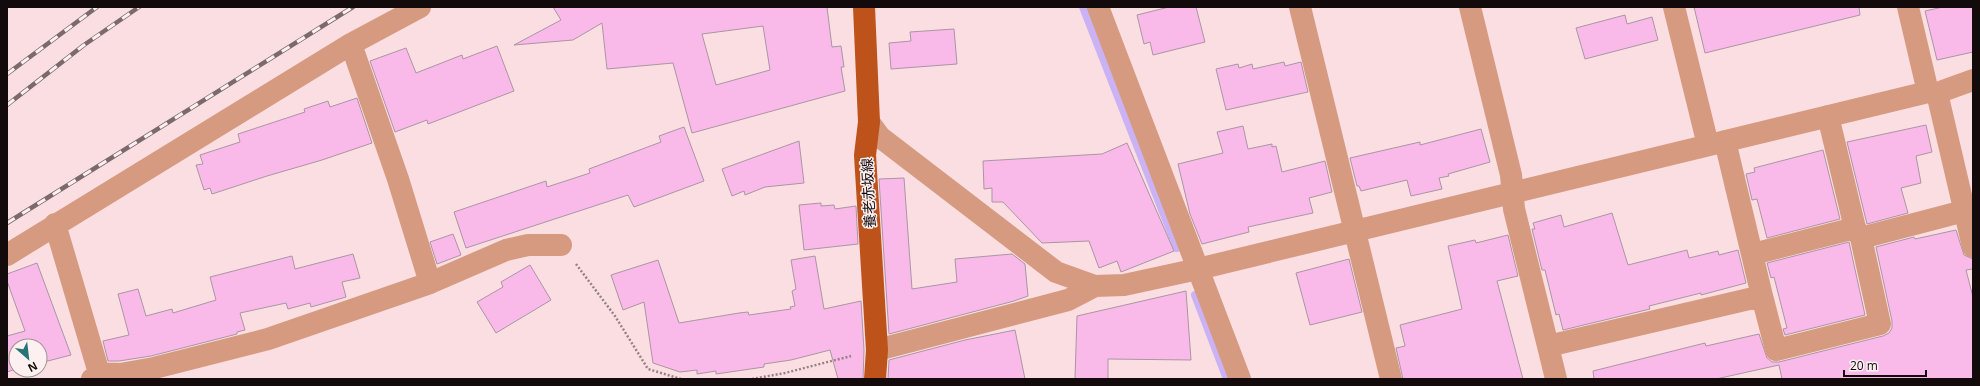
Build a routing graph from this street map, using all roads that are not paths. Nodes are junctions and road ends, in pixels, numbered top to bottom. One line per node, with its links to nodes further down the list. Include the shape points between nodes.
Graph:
1 (420, 7): 8 (street)
2 (864, 7): 12 (main road, 養老赤坂線)
3 (1098, 7): 23 (street)
4 (1300, 7): 17 (street)
5 (1470, 7): 14 (street)
6 (1674, 7): 13 (street)
7 (1908, 7): 10 (street)
8 (351, 44): 16 (street); 24 (street, via 398,179)
9 (1973, 80): 10 (street)
10 (1932, 93): 11 (street); 15 (street)
11 (1828, 116): 13 (street); 18 (street)
12 (869, 122): 25 (street, via 880,137 1056,272); 28 (main road, 養老赤坂線, via 865,155)
13 (1716, 143): 14 (street); 21 (street)
14 (1512, 192): 17 (street); 27 (street, via 1514,210)
15 (1964, 211): 18 (street); 20 (street)
16 (55, 224): 22 (street); 29 (street)
17 (1354, 230): 23 (street); 32 (street)
18 (1858, 233): 21 (street); 26 (street, via 1880,324 1776,350)
19 (561, 245): 24 (street, via 528,245 506,250)
20 (1973, 247)
21 (1753, 254): 26 (street)
22 (7, 255)
23 (1198, 269): 25 (street, via 1124,285); 31 (street)
24 (430, 283): 29 (street, via 268,339 154,368)
25 (1094, 286): 28 (street, via 1068,300)
26 (1762, 296): 27 (street)
27 (1548, 346): 33 (street)
28 (877, 350): 30 (main road, 養老赤坂線)
29 (96, 376)
30 (875, 379)
31 (1240, 379)
32 (1391, 379)
33 (1556, 379)

